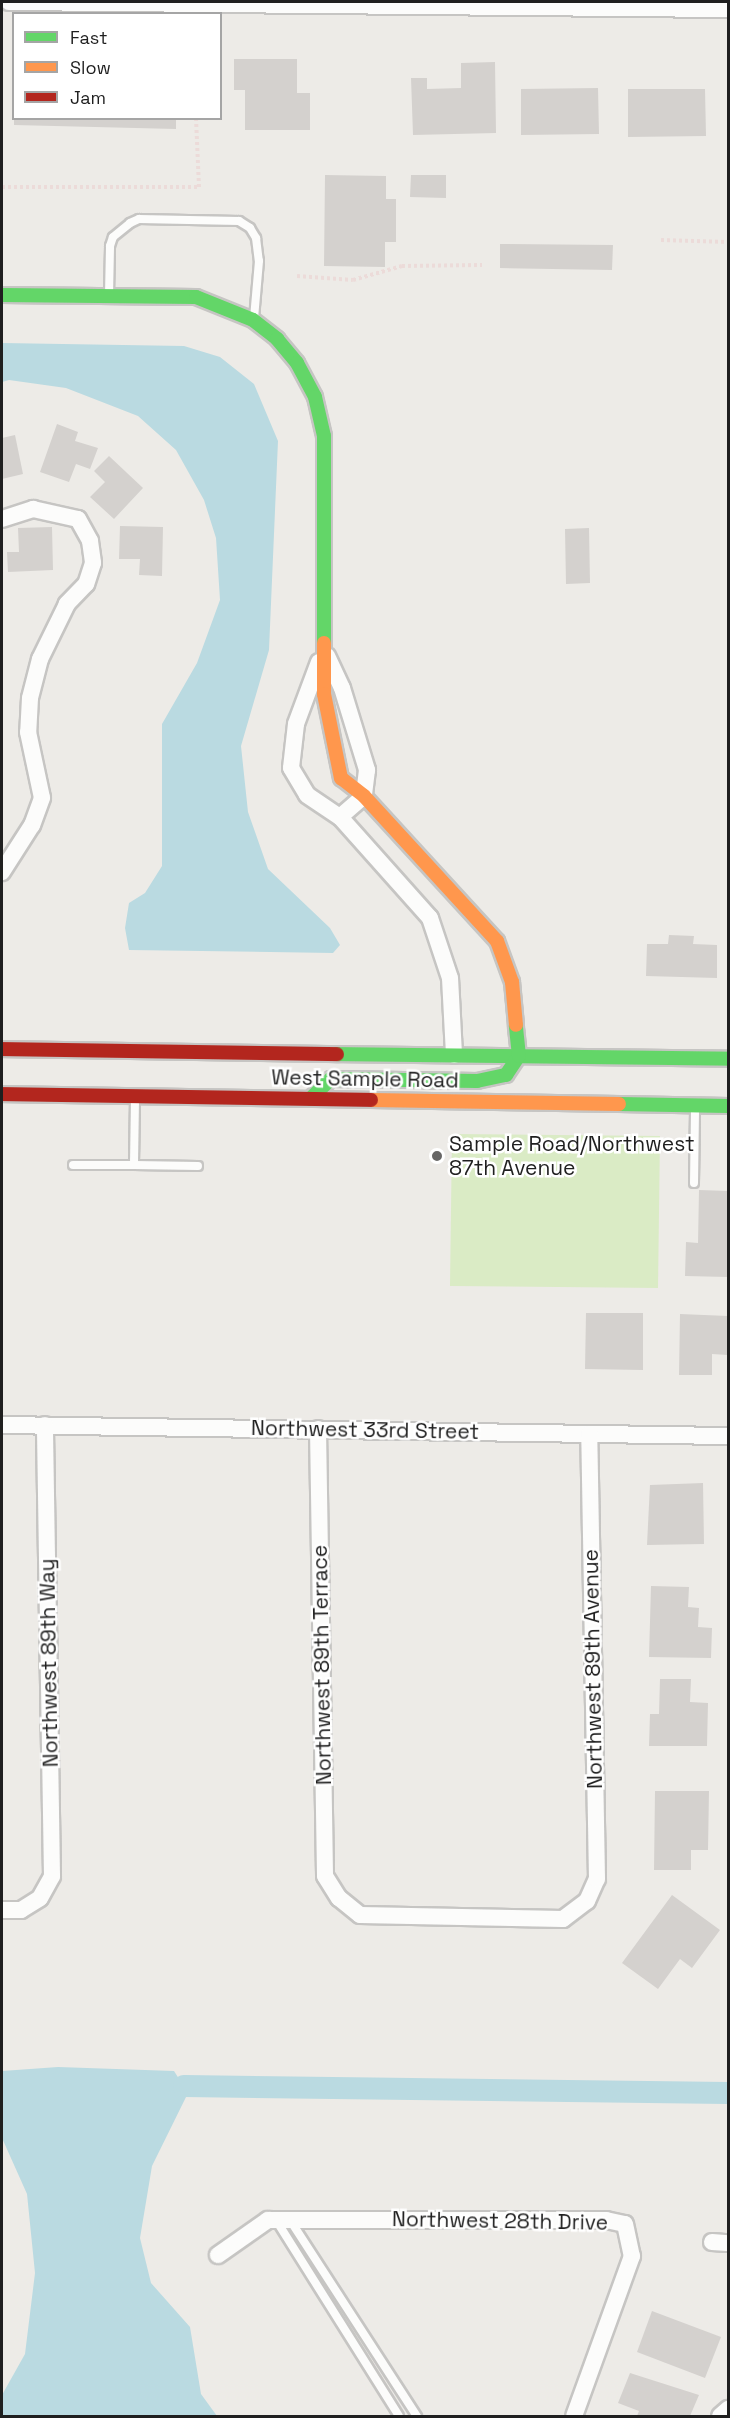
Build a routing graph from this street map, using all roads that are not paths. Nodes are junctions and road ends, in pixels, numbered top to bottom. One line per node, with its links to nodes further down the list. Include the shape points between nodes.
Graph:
1 (9, 2): 2 (street)
2 (243, 2): 3 (street)
3 (306, 3): 4 (street)
4 (369, 3): 5 (street)
5 (729, 9)
6 (2, 295): 7 (main road)
7 (110, 296): 8 (main road, via 196,297); 8 (lane, via 110,246 113,237 130,223 139,219 239,221 256,238 259,261)
8 (254, 320): 10 (main road, via 297,363 315,397 324,436)
9 (2, 519): 13 (street, via 33,509 78,519 90,541 93,563 86,584 67,604 40,659 30,698 28,732 42,798 32,825)
10 (324, 650): 11 (street, via 342,688 367,770); 11 (main road, via 324,694 341,778); 12 (street, via 296,724 291,768 307,795)
11 (364, 796): 12 (street); 17 (main road, via 497,941 512,982)
12 (340, 817): 16 (street, via 413,896 440,938 450,978)
13 (2, 872)
14 (2, 1049): 15 (main road, West Sample Road)
15 (67, 1050): 16 (main road, West Sample Road); 19 (main road)
16 (454, 1055): 17 (main road, West Sample Road)
17 (519, 1056): 18 (main road, West Sample Road); 22 (main road, via 506,1075 477,1081 331,1079)
18 (729, 1059)
19 (16, 1065)
20 (2, 1094): 21 (main road, West Sample Road)
21 (135, 1097): 22 (main road, West Sample Road); 26 (lane)
22 (309, 1099): 23 (main road, West Sample Road)
23 (695, 1105): 24 (main road, West Sample Road); 28 (lane)
24 (729, 1106)
25 (74, 1165): 26 (lane)
26 (134, 1165): 27 (lane)
27 (198, 1166)
28 (694, 1183)
29 (2, 1425): 30 (street, Northwest 33rd Street)
30 (45, 1425): 31 (street, Northwest 33rd Street); 35 (street, Northwest 89th Way, via 52,1876 40,1898 21,1910)
31 (318, 1429): 32 (street, Northwest 33rd Street); 34 (street, Northwest 89th Terrace, via 326,1876 339,1898 360,1915 563,1919)
32 (589, 1434): 33 (street, Northwest 33rd Street); 34 (street, Northwest 89th Avenue, via 597,1880)
33 (729, 1436)
34 (587, 1901)
35 (2, 1910)
36 (283, 2220): 39 (street, Northwest 28th Drive, via 268,2220); 41 (lane); 42 (lane); 43 (street, Northwest 28th Drive, via 582,2220 625,2224 632,2256)
37 (711, 2242): 38 (street)
38 (729, 2242)
39 (218, 2255)
40 (729, 2409): 44 (street)
41 (399, 2416)
42 (417, 2416)
43 (574, 2416)
44 (720, 2416)

